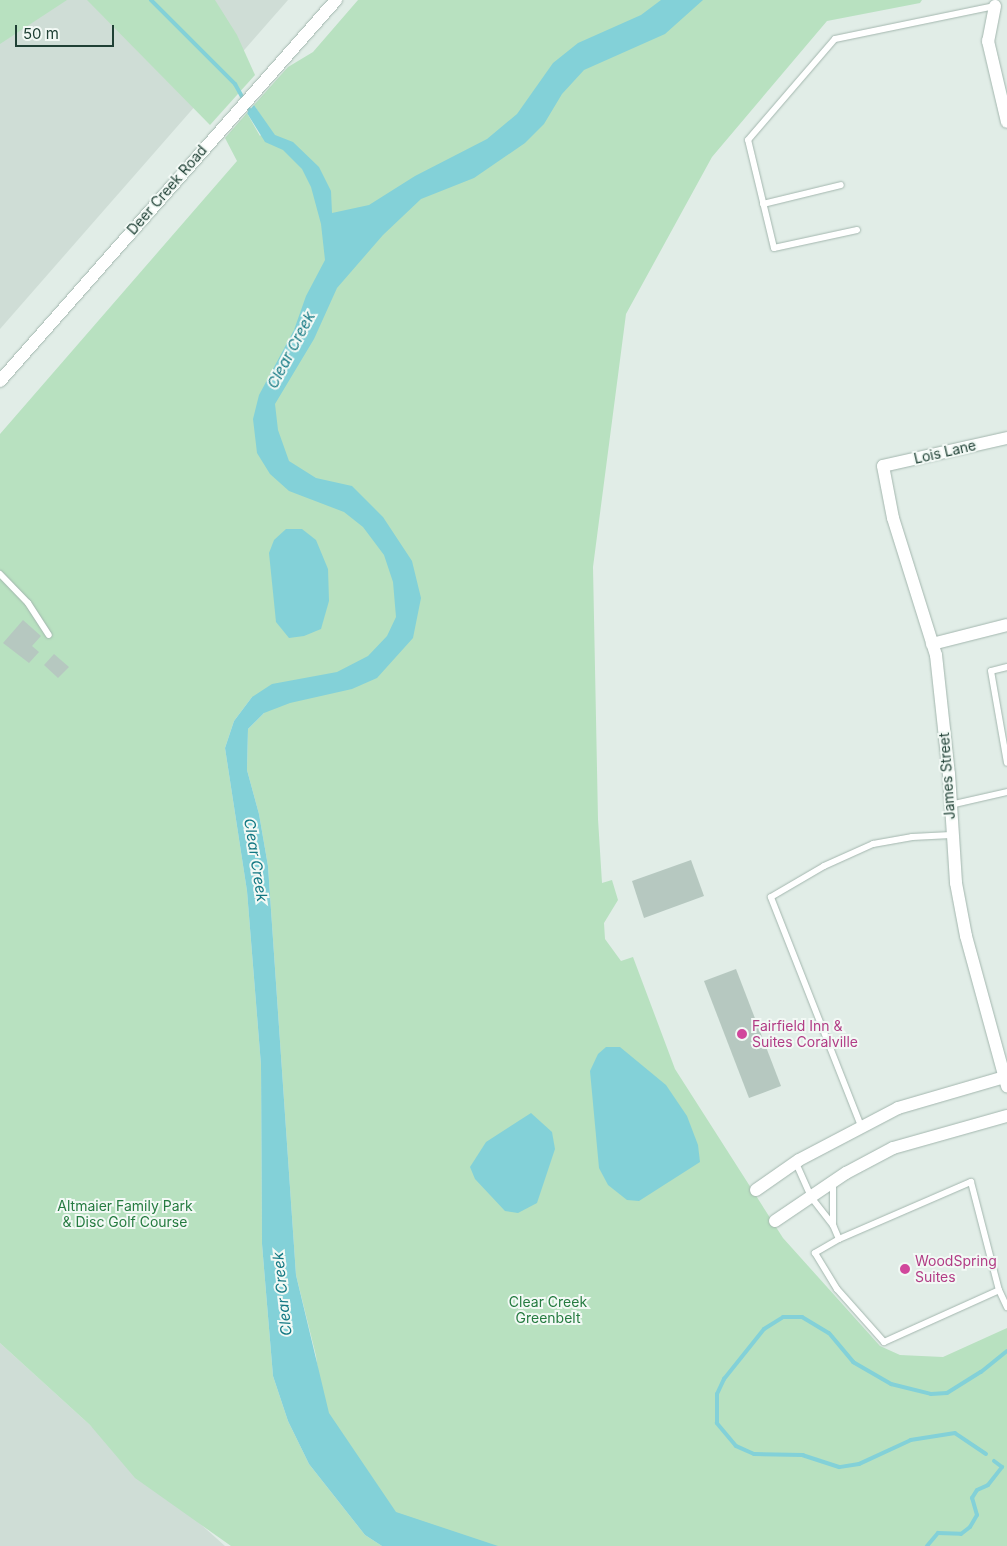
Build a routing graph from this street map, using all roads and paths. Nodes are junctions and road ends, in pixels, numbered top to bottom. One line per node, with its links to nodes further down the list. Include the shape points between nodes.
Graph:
1 (336, 0): 7 (street, Deer Creek Road)
2 (995, 6): 3 (street, via 988,41); 5 (lane, via 835,39 748,140)
3 (1007, 122)
4 (841, 185): 5 (lane)
5 (764, 204): 6 (lane, via 774,248)
6 (858, 230)
7 (0, 381)
8 (1007, 438): 9 (street, Lois Lane)
9 (883, 466): 13 (street, James Street, via 893,518)
10 (0, 574): 12 (lane, via 28,603)
11 (1007, 625): 13 (street)
12 (49, 635)
13 (932, 644): 17 (street, James Street)
14 (1007, 667): 15 (lane, via 991,671)
15 (1007, 763)
16 (1007, 792): 17 (lane)
17 (950, 805): 18 (street, James Street)
18 (951, 835): 19 (street, James Street, via 966,936); 21 (lane, via 873,844 824,866 771,898)
19 (1006, 1080): 21 (street, via 898,1108)
20 (1007, 1116): 23 (street, via 893,1148)
21 (861, 1126): 22 (street)
22 (796, 1163): 24 (street); 25 (lane)
23 (833, 1182): 25 (street); 27 (lane)
24 (756, 1190)
25 (811, 1197): 26 (street); 27 (lane)
26 (774, 1221)
27 (833, 1225): 28 (lane)
28 (839, 1239): 29 (lane, via 971,1182); 29 (lane, via 815,1253 837,1289 884,1342)
29 (999, 1290): 30 (lane)
30 (1007, 1307)

